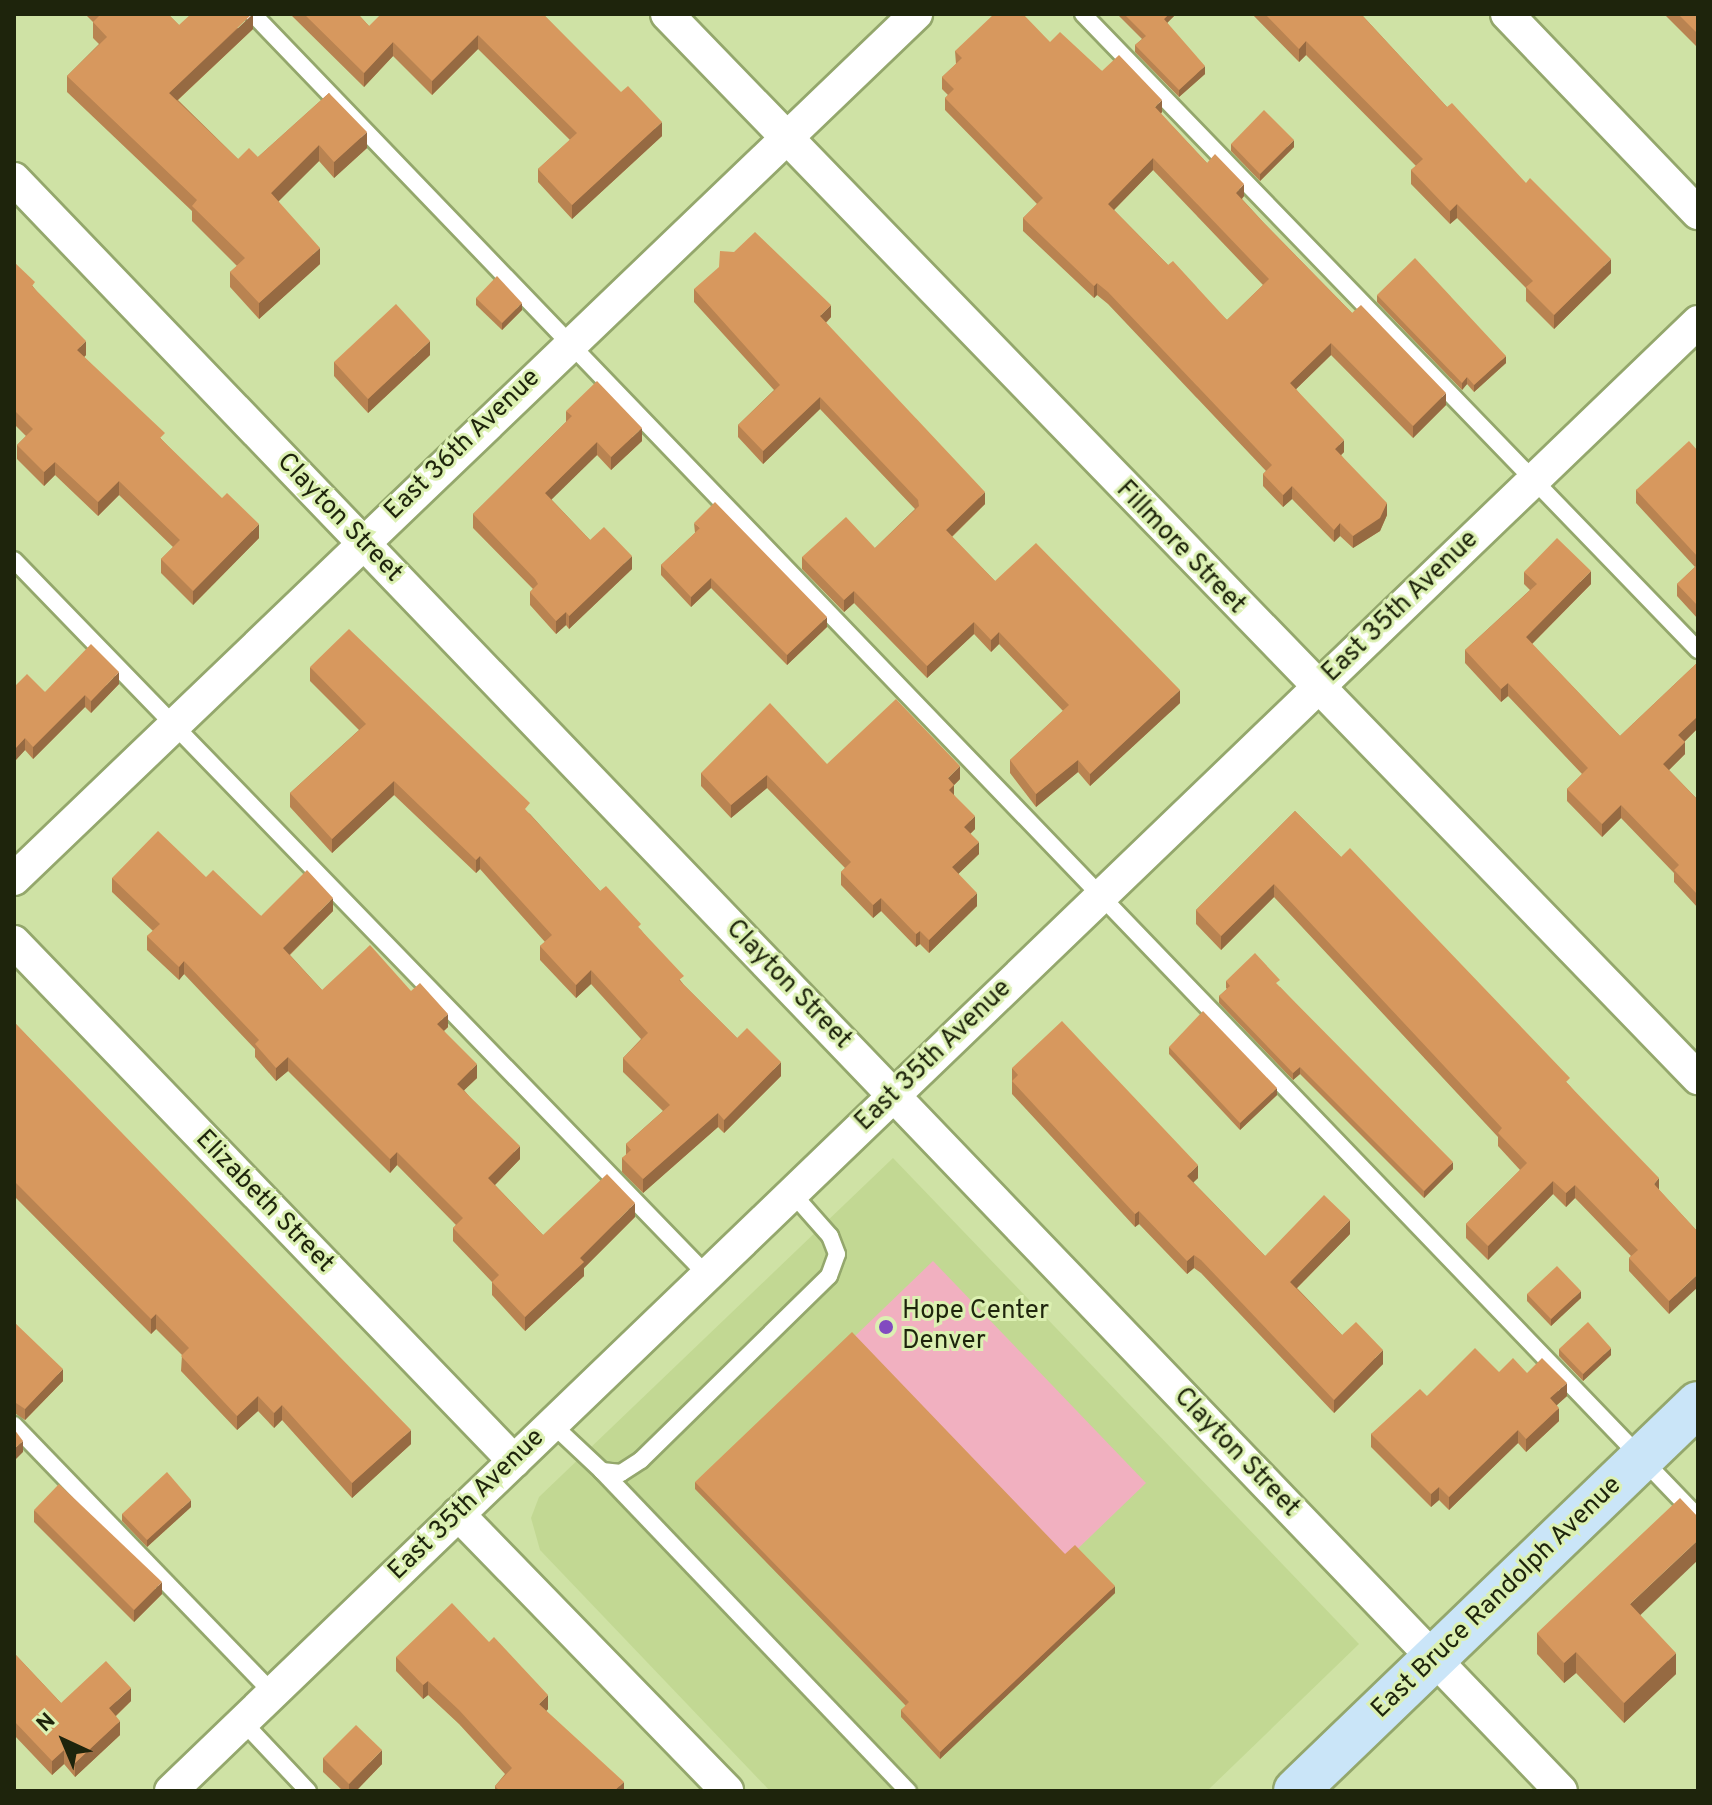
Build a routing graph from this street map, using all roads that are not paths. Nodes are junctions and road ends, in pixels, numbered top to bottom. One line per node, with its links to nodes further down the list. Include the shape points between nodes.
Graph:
1 (253, 14): 10 (lane)
2 (667, 14): 6 (street, Fillmore Street)
3 (916, 14): 6 (street, East 36th Avenue)
4 (1083, 14): 11 (lane)
5 (1507, 14): 8 (street)
6 (787, 138): 10 (street, East 36th Avenue); 15 (street, Fillmore Street)
7 (14, 179): 12 (street, Clayton Street)
8 (1698, 213)
9 (1698, 322): 11 (street, East 35th Avenue)
10 (572, 342): 12 (street, East 36th Avenue); 18 (lane)
11 (1535, 479): 14 (lane); 15 (street, East 35th Avenue)
12 (362, 542): 16 (street, East 36th Avenue); 21 (street, Clayton Street)
13 (14, 560): 16 (lane)
14 (1698, 650)
15 (1316, 689): 18 (street, East 35th Avenue); 20 (street, Fillmore Street)
16 (173, 725): 17 (street, East 36th Avenue); 23 (lane)
17 (14, 879)
18 (1102, 895): 21 (street, East 35th Avenue); 27 (lane)
19 (14, 942): 28 (street, Elizabeth Street)
20 (1698, 1078)
21 (893, 1095): 22 (street, East 35th Avenue); 32 (street, Clayton Street)
22 (792, 1193): 23 (street, East 35th Avenue); 29 (lane, via 830,1236 837,1254 829,1276 641,1460 621,1473)
23 (707, 1275): 25 (street, East 35th Avenue)
24 (1698, 1404): 27 (street, East Bruce Randolph Avenue)
25 (552, 1424): 28 (street, East 35th Avenue); 29 (lane)
26 (14, 1425): 33 (lane)
27 (1642, 1458): 31 (lane); 32 (street, East Bruce Randolph Avenue)
28 (514, 1461): 30 (street, East 35th Avenue)
29 (602, 1471): 38 (lane)
30 (458, 1514): 33 (street, East 35th Avenue); 37 (street)
31 (1698, 1517)
32 (1434, 1658): 39 (street, East Bruce Randolph Avenue); 40 (street, Clayton Street)
33 (273, 1693): 34 (street, East 35th Avenue)
34 (243, 1722): 35 (street, East 35th Avenue); 36 (lane)
35 (171, 1791)
36 (308, 1791)
37 (727, 1791)
38 (908, 1791)
39 (1296, 1791)
40 (1561, 1791)

